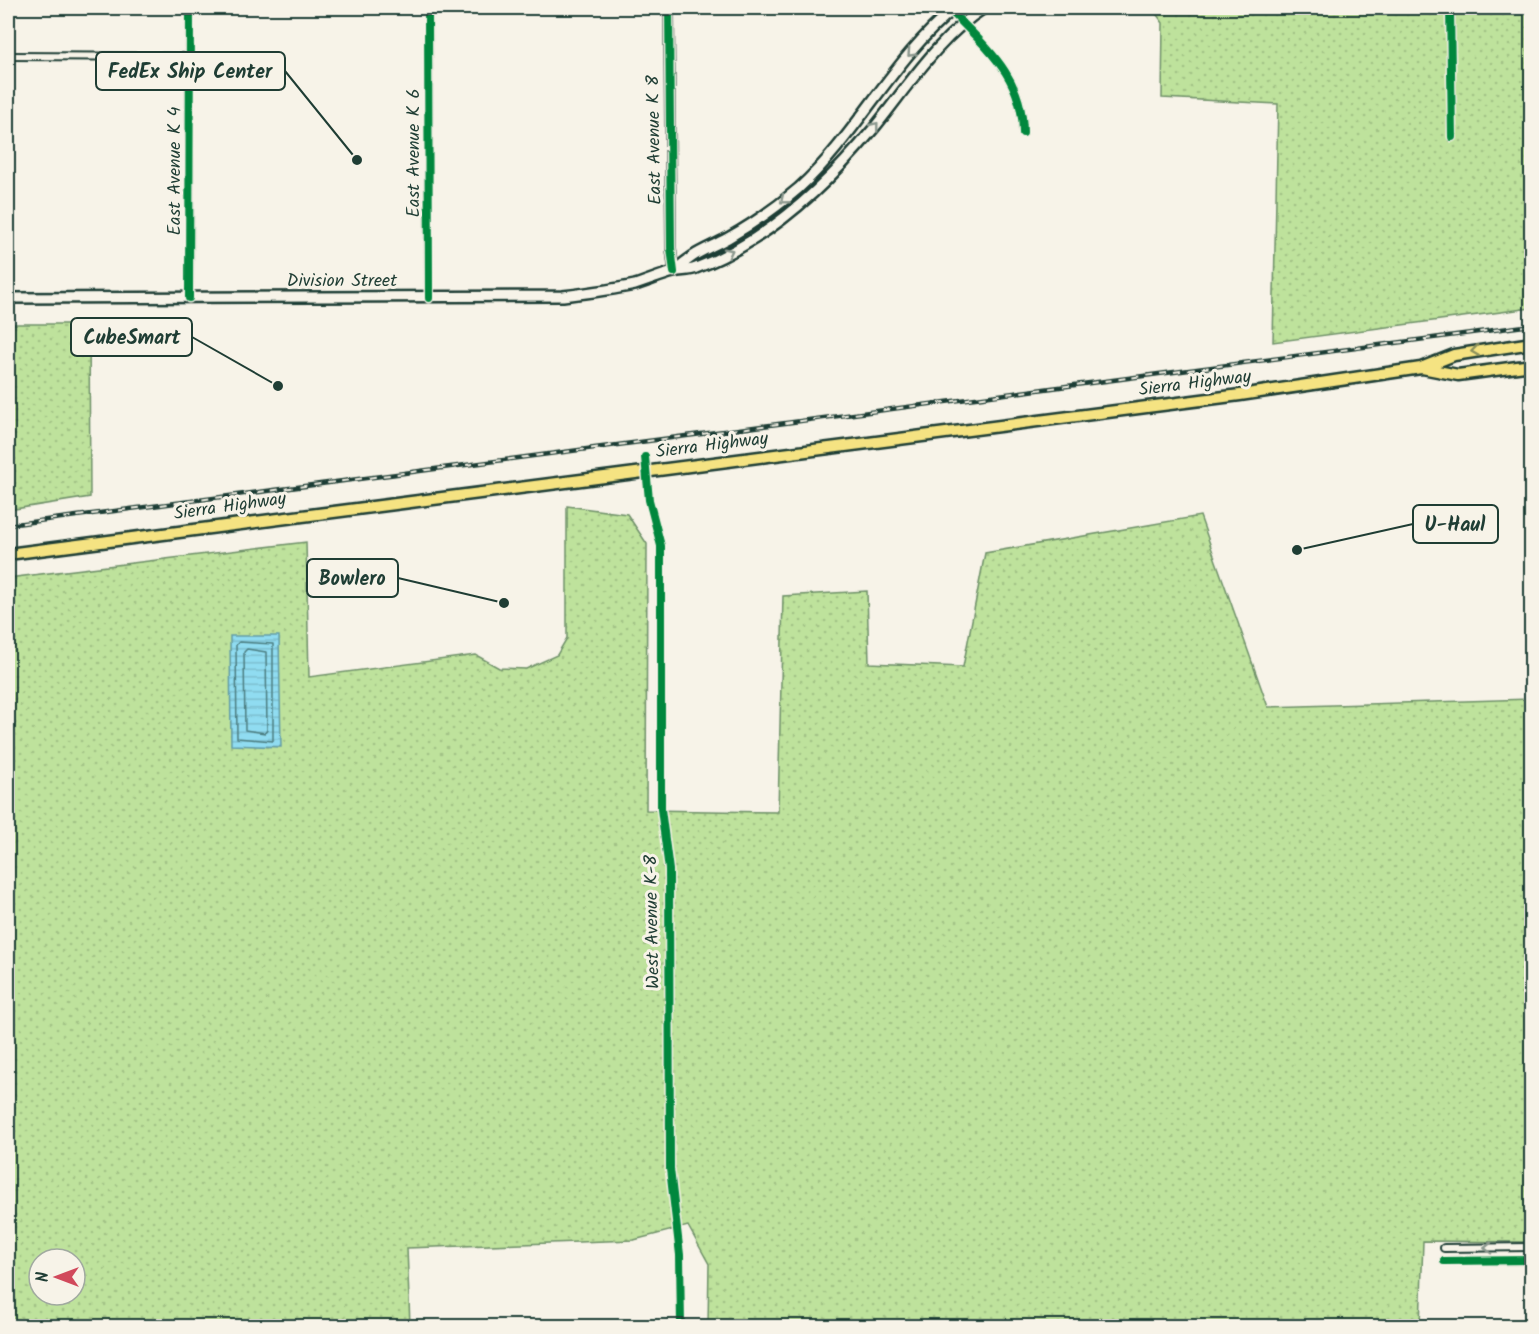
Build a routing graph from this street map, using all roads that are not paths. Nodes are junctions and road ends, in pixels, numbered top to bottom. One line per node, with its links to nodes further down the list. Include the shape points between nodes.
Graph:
1 (190, 8): 9 (street, East Avenue K 4)
2 (428, 8): 15 (street, East Avenue K 6)
3 (669, 8): 12 (street, East Avenue K 8)
4 (951, 8): 7 (street); 12 (main road, one-way to 12, via 902,63 844,141 799,188 727,239 688,256)
5 (984, 8): 7 (main road, Division Street)
6 (1450, 8): 11 (street)
7 (963, 24): 10 (street, via 1012,80 1023,116); 12 (main road, Division Street, one-way to 7, via 694,269 742,245 807,198 841,166 917,72)
8 (8, 56): 9 (street)
9 (190, 57): 14 (street, East Avenue K 4)
10 (1023, 134)
11 (1452, 137)
12 (674, 272): 15 (main road, Division Street, via 637,284 572,295)
13 (8, 298): 14 (main road, Division Street)
14 (189, 298): 15 (main road, Division Street)
15 (429, 298)
16 (1532, 343): 18 (main road, Sierra Highway, one-way to 18, via 1454,354)
17 (1532, 365): 18 (main road, Sierra Highway, via 1458,375)
18 (1421, 368): 19 (main road, Sierra Highway, via 1240,395)
19 (8, 554)
20 (1532, 628): 21 (main road)
21 (1532, 649)
22 (1532, 1247): 23 (street, one-way to 23)
23 (1444, 1248)
24 (1532, 1260): 25 (street)
25 (1444, 1261)

